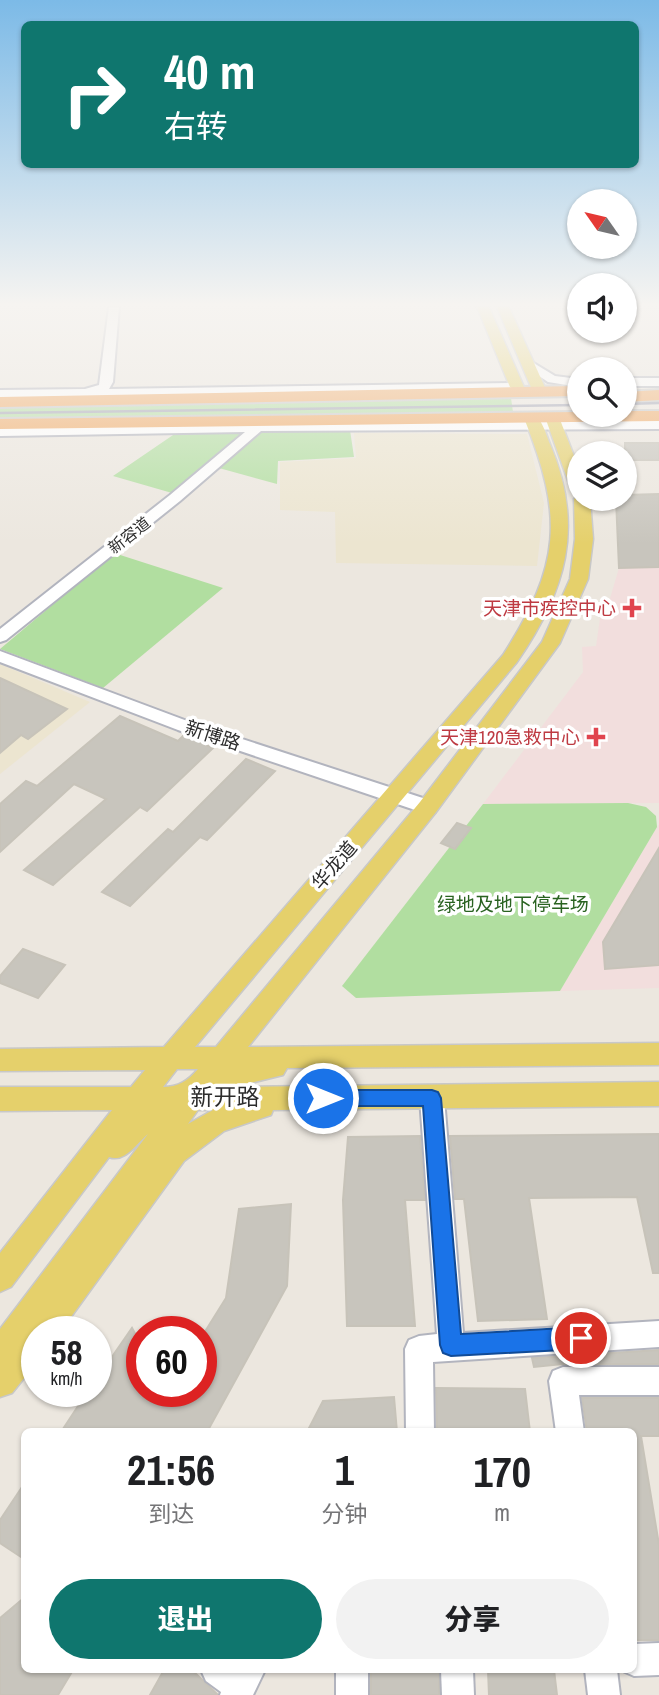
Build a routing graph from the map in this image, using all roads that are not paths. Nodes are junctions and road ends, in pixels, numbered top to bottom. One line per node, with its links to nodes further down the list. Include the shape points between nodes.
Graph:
1 (105, 386): 10 (street)
2 (120, 386): 7 (street)
3 (537, 386): 11 (main road)
4 (517, 387): 7 (street)
5 (659, 388): 6 (highway)
6 (637, 389)
7 (131, 391): 10 (street)
8 (567, 391): 11 (highway)
9 (637, 391): 13 (highway)
10 (88, 392): 12 (street)
11 (540, 392): 15 (highway)
12 (0, 394)
13 (659, 396)
14 (567, 399): 16 (highway, via 549,405)
15 (0, 402)
16 (567, 415)
17 (659, 416): 18 (highway)
18 (637, 417)
19 (567, 420): 20 (highway)
20 (544, 422): 21 (highway); 22 (street); 23 (street); 26 (main road); 30 (main road, 华龙道, via 562,521 559,556 547,596 510,658)
21 (0, 424): 24 (highway)
22 (659, 425)
23 (256, 429): 24 (street); 28 (street, 新容道)
24 (203, 430): 25 (street)
25 (0, 432)
26 (567, 466)
27 (583, 511): 31 (main road, via 582,562 564,619 533,669)
28 (0, 637)
29 (0, 656): 30 (street, 新博路, via 184,726)
30 (394, 795): 31 (street, 新博路); 35 (main road, 华龙道)
31 (428, 807): 33 (main road)
32 (659, 1054): 34 (main road, 新开路)
33 (223, 1056): 34 (main road, 新开路); 35 (main road, 新开路); 37 (main road)
34 (336, 1056): 37 (main road, via 264,1068)
35 (171, 1057): 36 (main road, 新开路); 39 (main road, 华龙道)
36 (0, 1060)
37 (189, 1093): 39 (main road, 新开路); 40 (main road, 新开路); 43 (main road, via 127,1134); 48 (main road)
38 (659, 1094): 41 (main road, 新开路)
39 (139, 1097): 42 (main road, 新开路); 43 (main road, 华龙道)
40 (323, 1098): 41 (main road, 新开路); 45 (main road, via 238,1111 194,1133 174,1152)
41 (432, 1098): 47 (street)
42 (0, 1099)
43 (40, 1225): 44 (main road, 华龙道)
44 (0, 1277)
45 (53, 1316)
46 (659, 1334): 47 (street)
47 (451, 1345): 52 (street, via 419,1349)
48 (0, 1355)
49 (21, 1356): 50 (main road)
50 (0, 1381)
51 (659, 1381): 53 (street, via 563,1381)
52 (420, 1428)
53 (569, 1428)
54 (659, 1659): 55 (street)
55 (637, 1660)
56 (352, 1673): 59 (street)
57 (457, 1673): 60 (street)
58 (601, 1673): 61 (street)
59 (352, 1695)
60 (458, 1695)
61 (604, 1695)

